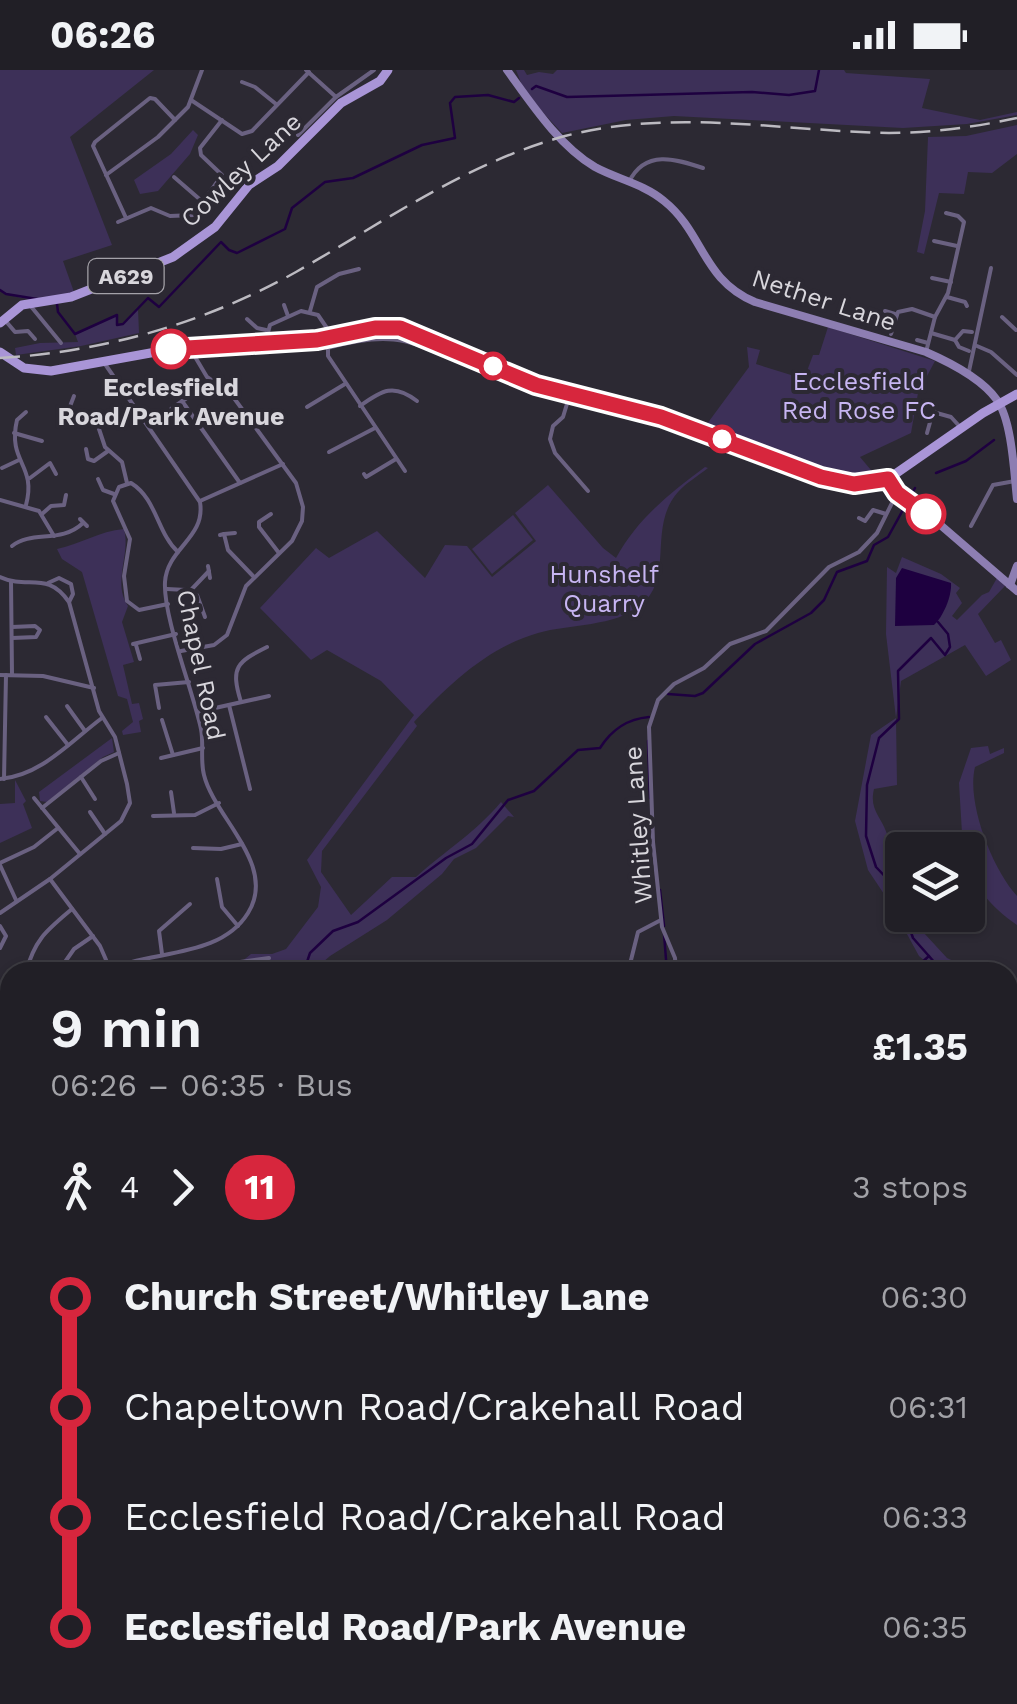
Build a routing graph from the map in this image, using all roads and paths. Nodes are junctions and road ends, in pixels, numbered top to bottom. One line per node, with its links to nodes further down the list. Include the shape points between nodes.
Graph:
1 (202, 70): 7 (street)
2 (374, 70): 8 (street)
3 (388, 70): 8 (main road, Cowley Lane / A629, via 380,82)
4 (307, 71): 8 (street); 9 (street)
5 (511, 73): 16 (main road, Nether Lane, via 576,152)
6 (242, 82): 9 (street)
7 (191, 100): 10 (street); 11 (street)
8 (339, 100): 12 (street); 28 (main road, Cowley Lane / A629, via 278,166 249,184 215,227 173,258 71,297)
9 (277, 105): 11 (street, via 242,134)
10 (176, 120): 14 (street); 14 (street, via 150,98 94,142)
11 (222, 120): 17 (street, via 200,148 222,175)
12 (298, 135)
13 (703, 168): 16 (street, via 654,159)
14 (106, 175): 19 (street)
15 (174, 177): 17 (street)
16 (629, 182): 52 (main road, Nether Lane, via 678,214 715,274 745,298)
17 (204, 203): 19 (street, via 194,215 151,208)
18 (946, 213): 22 (street, via 964,221)
19 (126, 218): 20 (street)
20 (118, 222)
21 (934, 242): 22 (street)
22 (957, 246): 26 (street)
23 (991, 268): 51 (street)
24 (359, 269): 31 (street, via 318,287)
25 (932, 278): 26 (street)
26 (952, 282): 27 (street)
27 (947, 297): 30 (street); 35 (street)
28 (29, 304): 38 (main road, Cowley Lane / A629); 49 (street)
29 (284, 304): 34 (street)
30 (967, 306)
31 (310, 311): 34 (street); 47 (street)
32 (885, 311): 33 (street)
33 (896, 314): 35 (street, via 913,306); 42 (street)
34 (288, 316): 40 (street)
35 (935, 317): 43 (street)
36 (1002, 317): 39 (street)
37 (247, 319): 40 (street)
38 (2, 321): 44 (street)
39 (1015, 325)
40 (266, 330): 48 (street)
41 (972, 332): 46 (street, via 960,332)
42 (892, 334)
43 (931, 334): 46 (street); 52 (street)
44 (35, 339)
45 (917, 340): 52 (street)
46 (955, 340): 53 (street)
47 (329, 341): 48 (main road); 59 (street); 60 (main road, via 400,328)
48 (266, 342): 50 (main road)
49 (61, 343)
50 (189, 346): 55 (main road); 58 (street)
51 (976, 346): 56 (street); 57 (street)
52 (927, 348): 57 (main road, Nether Lane)
53 (970, 351)
54 (0, 352): 55 (main road, via 44,372)
55 (102, 360): 99 (street)
56 (1017, 375)
57 (968, 376): 66 (main road, Nether Lane)
58 (211, 381): 63 (street); 82 (street, via 231,394)
59 (346, 384): 67 (street); 68 (street)
60 (570, 394): 88 (main road, via 661,417 821,477 854,484); 93 (street, via 550,440)
61 (1017, 394): 66 (main road)
62 (74, 396): 78 (street, via 68,412 97,424)
63 (182, 401): 69 (street); 91 (street)
64 (418, 401): 67 (street, via 391,388)
65 (928, 401): 71 (street)
66 (999, 404): 73 (main road); 89 (main road)
67 (360, 406): 72 (street)
68 (307, 407)
69 (171, 409)
70 (26, 412): 75 (street)
71 (934, 412): 73 (street, via 951,416); 74 (street)
72 (375, 428): 79 (street); 80 (street)
73 (961, 428): 88 (main road)
74 (927, 432)
75 (14, 433): 76 (street); 81 (street)
76 (42, 441)
77 (86, 449): 78 (street, via 94,461)
78 (108, 450): 90 (street, via 122,462)
79 (329, 452)
80 (396, 459): 84 (street); 92 (street, via 365,475)
81 (19, 460): 83 (street); 86 (street)
82 (283, 464): 91 (street); 111 (street, via 296,483 303,515)
83 (2, 469)
84 (404, 471)
85 (56, 474): 86 (street, via 50,464)
86 (30, 478): 100 (street)
87 (98, 479): 94 (street)
88 (888, 479): 96 (main road)
89 (1015, 480): 97 (main road); 106 (street, via 992,485)
90 (127, 483): 94 (street); 110 (street, via 152,506)
91 (240, 483): 99 (street)
92 (366, 487)
93 (588, 492)
94 (114, 494): 122 (street, via 130,540 128,601 139,610)
95 (66, 496): 101 (street, via 64,505)
96 (904, 498): 103 (street, Whitley Lane); 118 (main road)
97 (1017, 499)
98 (0, 500): 100 (street)
99 (200, 502): 110 (street, Chapel Road, via 200,522)
100 (26, 505): 101 (street)
101 (42, 514): 108 (street)
102 (270, 514): 111 (street, via 258,527)
103 (886, 514): 104 (street, via 874,510 866,521); 173 (street, Whitley Lane, via 868,544 829,567 766,632 730,644 659,698 649,726)
104 (858, 518)
105 (84, 523): 108 (street)
106 (971, 526)
107 (235, 533): 114 (street, via 222,534)
108 (54, 536): 109 (street)
109 (14, 542)
110 (178, 552): 119 (street, Chapel Road)
111 (279, 554): 114 (street)
112 (1017, 566): 118 (main road)
113 (209, 572): 120 (street)
114 (253, 576): 128 (street, via 220,642)
115 (0, 577): 116 (street)
116 (11, 582): 117 (street); 124 (street)
117 (47, 583): 121 (street); 121 (street, via 67,581)
118 (1014, 588)
119 (165, 589): 120 (street); 122 (street, Chapel Road)
120 (190, 591): 123 (street)
121 (69, 602): 134 (street)
122 (168, 604): 125 (street, Chapel Road)
123 (205, 617)
124 (12, 626): 126 (street); 126 (street, via 37,626 40,632)
125 (176, 634): 128 (street, Chapel Road); 129 (street, via 134,644)
126 (12, 638): 131 (street)
127 (267, 648): 132 (street, via 245,658)
128 (181, 651): 133 (street, Chapel Road)
129 (140, 659)
130 (226, 674): 132 (street)
131 (6, 675): 134 (street); 151 (street)
132 (235, 675): 136 (street)
133 (188, 682): 139 (street, via 152,686); 140 (street, Chapel Road)
134 (94, 688): 141 (street)
135 (269, 696): 136 (street)
136 (241, 702): 137 (street)
137 (229, 705): 140 (street); 152 (street)
138 (67, 706): 144 (street)
139 (159, 708)
140 (197, 712): 146 (street, Chapel Road)
141 (102, 718): 144 (street); 147 (street)
142 (162, 720): 148 (street)
143 (47, 721): 145 (street)
144 (85, 731): 145 (street)
145 (68, 745): 151 (street, via 32,770)
146 (203, 748): 148 (street); 156 (street, Chapel Road, via 204,773)
147 (119, 752): 150 (street); 162 (street, via 130,804)
148 (173, 755): 149 (street)
149 (161, 758)
150 (81, 777): 155 (street); 157 (street)
151 (2, 779)
152 (250, 789)
153 (171, 792): 159 (street)
154 (34, 798): 157 (street)
155 (95, 799)
156 (219, 802): 159 (street, via 196,815); 163 (street, Chapel Road)
157 (42, 808): 161 (street)
158 (90, 812): 162 (street)
159 (174, 814): 160 (street)
160 (152, 816)
161 (58, 828): 165 (street); 166 (street)
162 (105, 834): 165 (street)
163 (242, 844): 164 (street); 175 (street, Chapel Road, via 255,891)
164 (193, 848)
165 (80, 854): 167 (street)
166 (0, 864): 169 (street)
167 (50, 879): 169 (street); 171 (street)
168 (216, 879): 175 (street, via 222,907)
169 (16, 900): 172 (street)
170 (188, 907): 178 (street, via 159,931)
171 (72, 909): 176 (street); 180 (street, via 42,934)
172 (0, 913)
173 (661, 920): 185 (street, via 638,932); 186 (street, Whitley Lane)
174 (0, 926): 177 (street, via 6,936)
175 (238, 926): 178 (street, via 222,938)
176 (93, 936): 181 (street); 182 (street)
177 (0, 948)
178 (162, 954): 183 (street)
179 (270, 958): 184 (street)
180 (29, 962)
181 (66, 962)
182 (103, 962)
183 (136, 962)
184 (241, 962)
185 (630, 962)
186 (675, 962)

